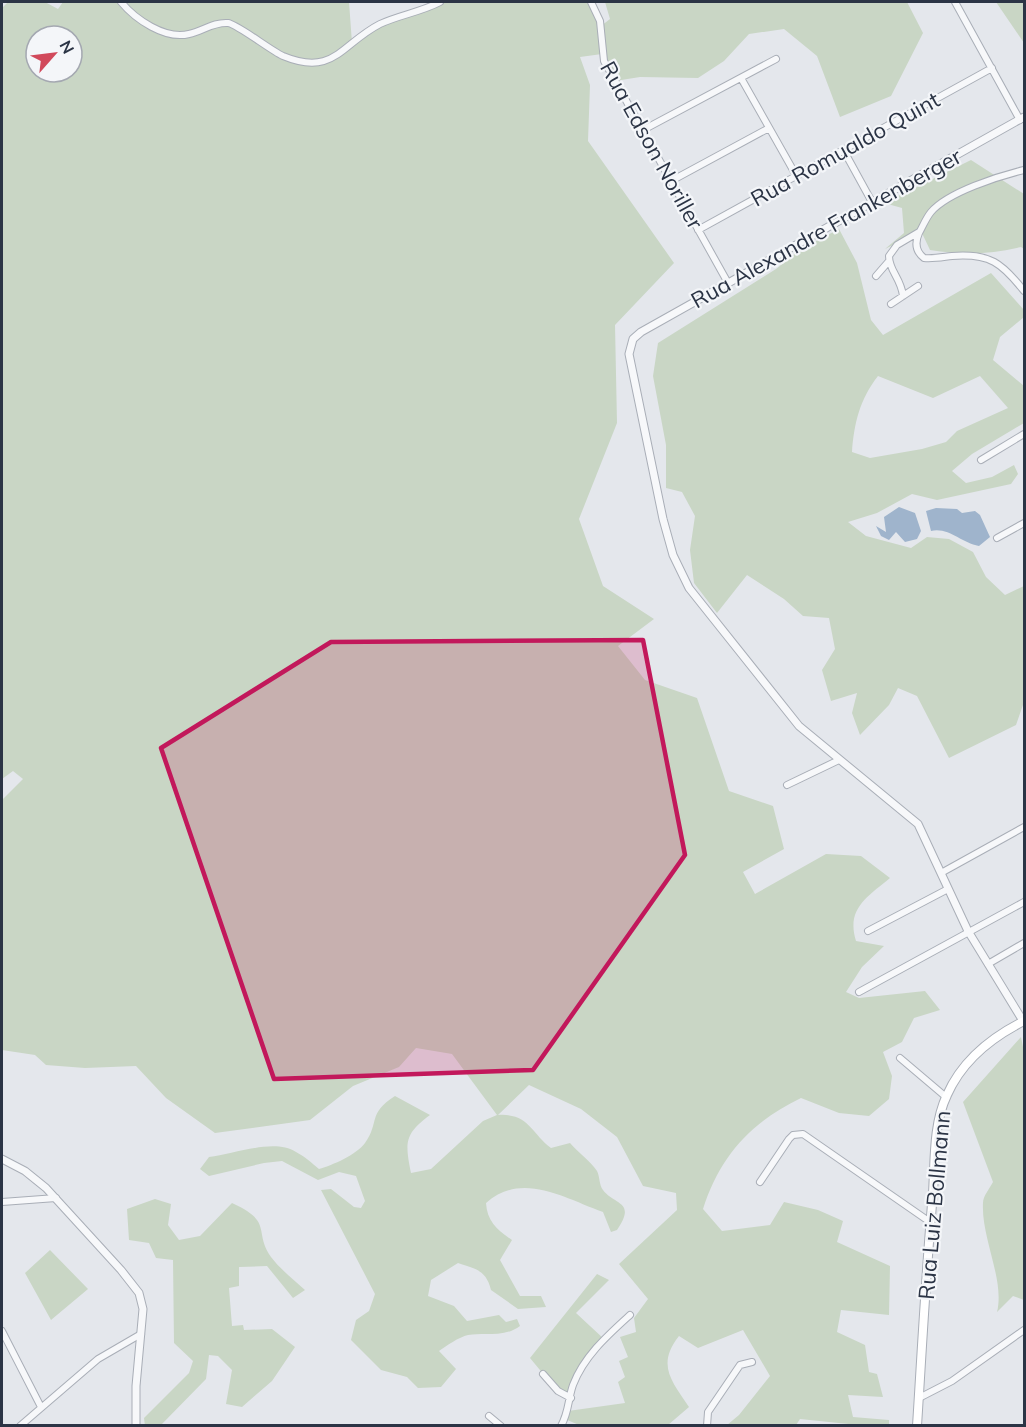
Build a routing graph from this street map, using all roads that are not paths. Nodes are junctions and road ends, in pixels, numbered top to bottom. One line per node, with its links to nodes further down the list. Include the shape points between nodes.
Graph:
1 (122, 2): 2 (street, via 145,22 168,32 189,34 217,24 234,24 272,51 315,63 335,58 386,22)
2 (440, 2)
3 (591, 2): 10 (street, Rua Edson Noriller, via 600,21 604,60)
4 (955, 2): 6 (street)
5 (776, 58): 7 (street)
6 (992, 68): 8 (street); 11 (street, Rua Romualdo Quint)
7 (741, 78): 9 (street); 10 (street)
8 (1022, 119): 15 (street, Rua Alexandre Frankenberger)
9 (769, 128): 13 (street); 14 (street)
10 (643, 130): 14 (street, Rua Edson Noriller)
11 (844, 151): 13 (street, Rua Romualdo Quint); 15 (street)
12 (1024, 170): 17 (street, via 948,200 932,211)
13 (797, 177): 16 (street, Rua Romualdo Quint)
14 (671, 181): 16 (street, Rua Edson Noriller)
15 (872, 202): 20 (street, Rua Alexandre Frankenberger)
16 (698, 230): 20 (street, Rua Edson Noriller)
17 (920, 232): 18 (street, via 897,245 890,252); 22 (street, via 916,249 924,258 988,258 1003,266)
18 (889, 261): 19 (street); 23 (street, via 902,283)
19 (876, 276)
20 (728, 283): 29 (street, Rua Alexandre Frankenberger, via 641,332 631,343 631,368 657,496 678,568 702,607 792,718)
21 (918, 286): 23 (street)
22 (1024, 291)
23 (903, 296): 24 (street)
24 (891, 304)
25 (1024, 434): 26 (street)
26 (981, 460)
27 (1024, 523): 28 (street)
28 (997, 538)
29 (839, 760): 30 (street); 32 (street, via 918,824)
30 (787, 785)
31 (1024, 827): 32 (street)
32 (941, 873): 33 (street)
33 (948, 889): 35 (street); 36 (street)
34 (1024, 902): 36 (street)
35 (868, 931)
36 (968, 931): 38 (street); 39 (street)
37 (1024, 944): 38 (street)
38 (988, 964): 40 (street)
39 (859, 992)
40 (1024, 1021): 42 (main road, Rua Luiz Bollmann, via 972,1058)
41 (900, 1058): 42 (street)
42 (946, 1097): 47 (main road, Rua Luiz Bollmann, via 938,1125)
43 (2, 1159): 45 (street, via 37,1180)
44 (760, 1182): 47 (street, via 789,1139 803,1134)
45 (56, 1198): 46 (street); 51 (street, via 139,1293 143,1309)
46 (2, 1202)
47 (930, 1222): 55 (main road, Rua Luiz Bollmann)
48 (630, 1315): 54 (street, via 591,1354 575,1380)
49 (1024, 1330): 55 (street, via 952,1381)
50 (2, 1331): 56 (street)
51 (141, 1334): 56 (street, via 98,1359); 59 (street)
52 (752, 1362): 62 (street, via 740,1365 708,1412)
53 (543, 1374): 54 (street, via 558,1391)
54 (571, 1398): 61 (street)
55 (918, 1398): 63 (main road, Rua Luiz Bollmann)
56 (41, 1407): 58 (street)
57 (489, 1416): 60 (street)
58 (20, 1425)
59 (136, 1425)
60 (501, 1425)
61 (561, 1425)
62 (707, 1425)
63 (916, 1425)

